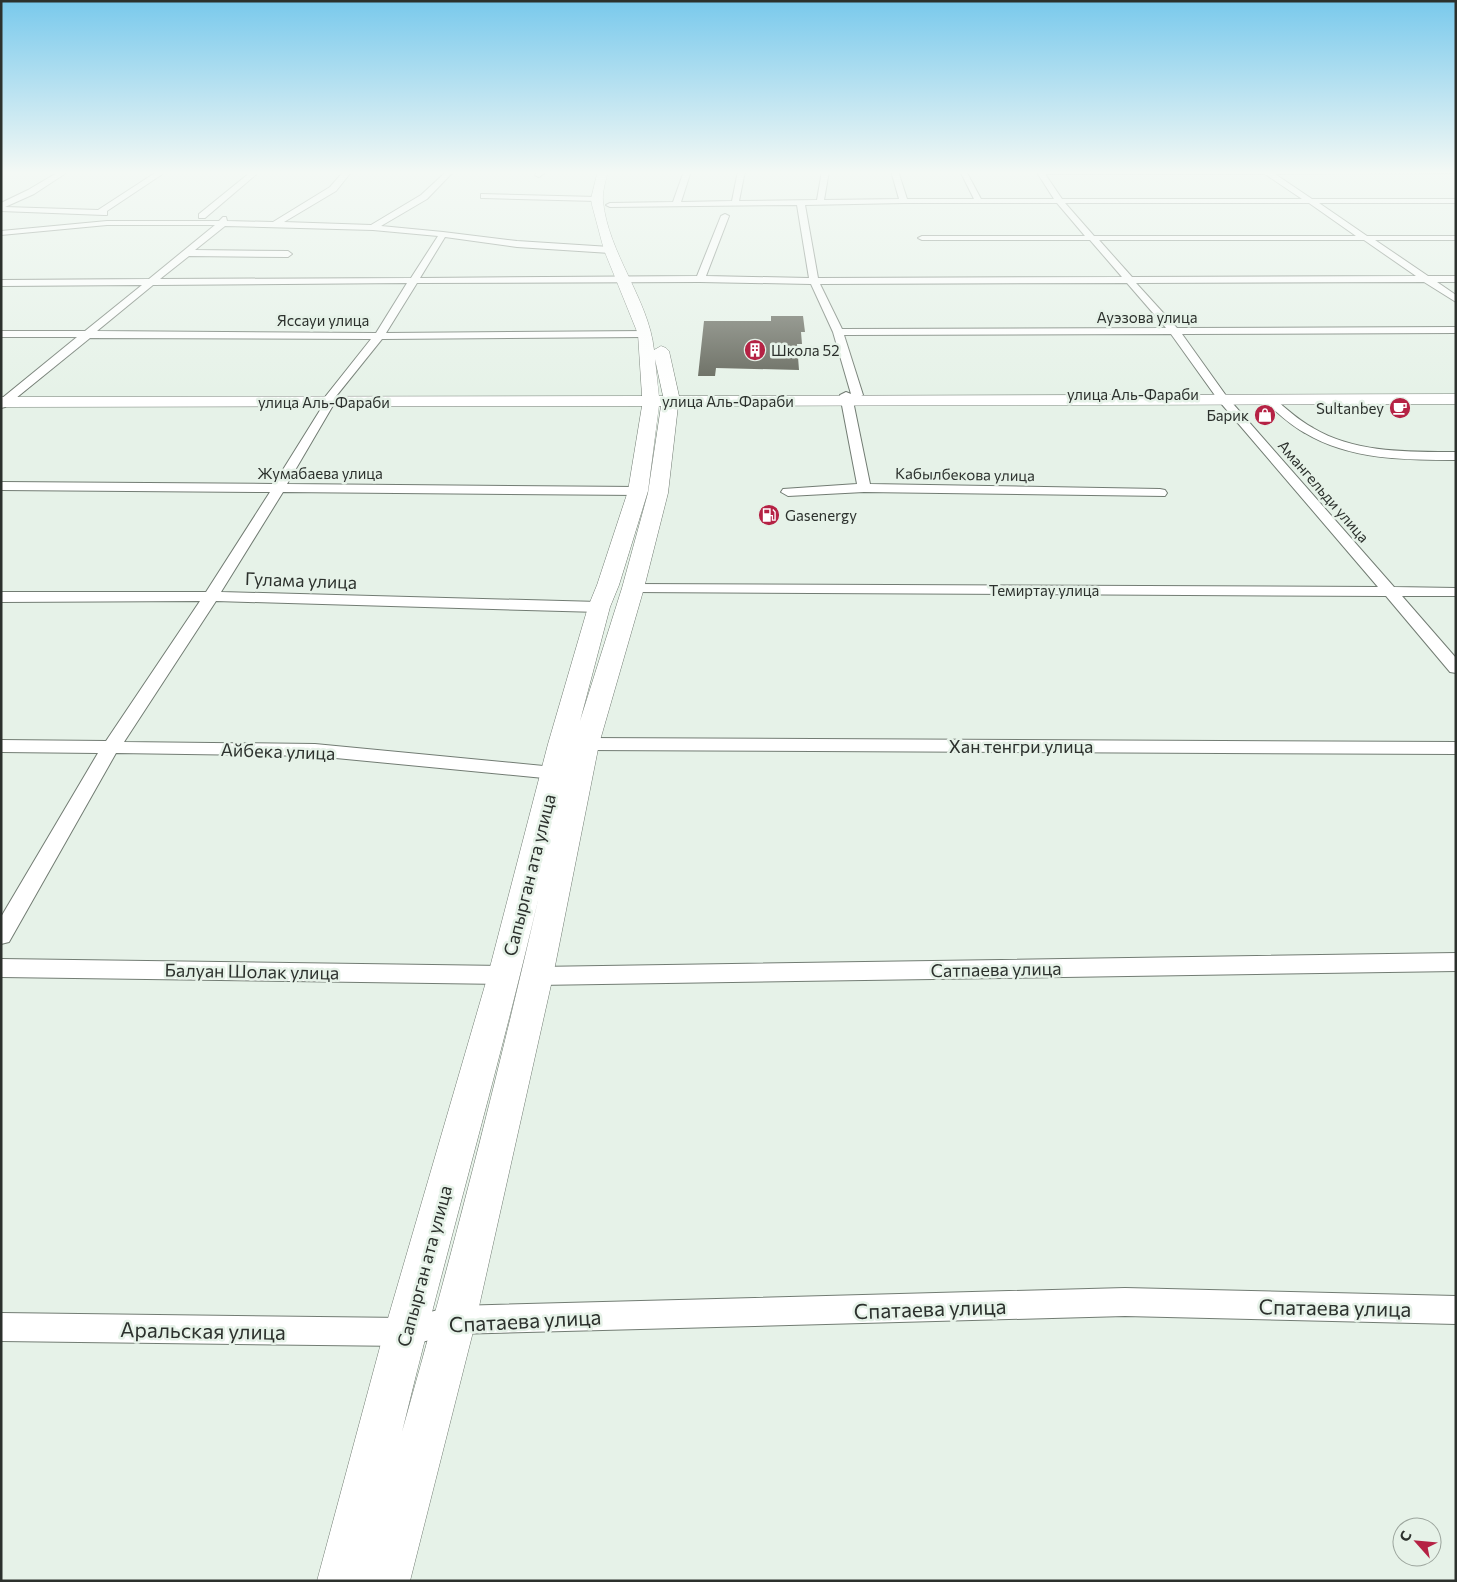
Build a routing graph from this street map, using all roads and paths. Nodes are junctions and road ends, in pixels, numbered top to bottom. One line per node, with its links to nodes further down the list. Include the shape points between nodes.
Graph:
1 (196, 245): 11 (street)
2 (436, 245): 17 (street)
3 (530, 245): 10 (street)
4 (609, 245): 10 (main road, Сапырган ата улица)
5 (621, 245): 18 (main road, Сапырган ата улица)
6 (714, 245): 15 (street)
7 (808, 245): 19 (street)
8 (1098, 245): 16 (street, Амангельди улица)
9 (1377, 245): 13 (street)
10 (610, 250): 18 (main road, Сапырган ата улица)
11 (186, 253): 12 (street); 20 (street)
12 (288, 254)
13 (1426, 278): 14 (street); 16 (street); 22 (street)
14 (1456, 278)
15 (700, 279): 18 (street); 19 (street)
16 (1126, 279): 19 (street); 25 (street, Амангельди улица)
17 (414, 281): 18 (street); 20 (street); 29 (street)
18 (629, 281): 28 (main road, Сапырган ата улица); 33 (main road, Сапырган ата улица, via 657,333)
19 (814, 281): 24 (street)
20 (150, 282): 21 (street); 26 (street)
21 (1, 284)
22 (1456, 300)
23 (1456, 330): 25 (street, Ауэзова улица)
24 (838, 332): 25 (street, Ауэзова улица); 31 (street)
25 (1174, 332): 32 (street, Амангельди улица)
26 (90, 333): 27 (street, Яссауи улица); 29 (street, Яссауи улица); 37 (street)
27 (1, 334)
28 (645, 334): 29 (street, Яссауи улица); 33 (main road, Сапырган ата улица)
29 (379, 336): 35 (street)
30 (1456, 394): 32 (main road, улица Аль-Фараби)
31 (850, 397): 32 (main road, улица Аль-Фараби); 33 (main road, улица Аль-Фараби); 40 (street)
32 (1221, 397): 36 (main road, улица Аль-Фараби); 46 (street, Амангельди улица)
33 (661, 398): 35 (main road, улица Аль-Фараби); 42 (main road, Сапырган ата улица); 45 (main road, Сапырган ата улица, via 658,493)
34 (1456, 399): 36 (main road, улица Аль-Фараби)
35 (330, 400): 37 (main road, улица Аль-Фараби); 41 (street)
36 (1269, 400): 38 (street, via 1309,431 1332,441 1386,454)
37 (4, 401)
38 (1456, 456)
39 (1, 486): 41 (street, Жумабаева улица)
40 (864, 488): 43 (street, Кабылбекова улица); 44 (street, Кабылбекова улица)
41 (278, 489): 42 (street, Жумабаева улица); 48 (street)
42 (638, 491): 50 (main road, Сапырган ата улица)
43 (788, 492)
44 (1160, 493)
45 (633, 588): 46 (street, Темиртау улица); 52 (main road, Сапырган ата улица)
46 (1390, 591): 47 (street, Темиртау улица); 51 (street, Амангельди улица)
47 (1456, 592)
48 (211, 596): 49 (street, Гулама улица); 50 (street, Гулама улица); 54 (street)
49 (1, 597)
50 (599, 607): 56 (main road, Сапырган ата улица)
51 (1456, 668)
52 (586, 744): 55 (street, Хан тенгри улица); 61 (main road, Сапырган ата улица)
53 (1, 746): 54 (street, Айбека улица)
54 (111, 747): 56 (street, Айбека улица, via 314,750); 57 (street)
55 (1456, 748)
56 (554, 773): 60 (main road, Сапырган ата улица)
57 (1, 936)
58 (1456, 962): 61 (street, Сатпаева улица)
59 (1, 968): 60 (street, Балуан Шолак улица)
60 (504, 975): 65 (main road, Сапырган ата улица)
61 (537, 976): 63 (main road, Сапырган ата улица)
62 (1456, 1310): 63 (street, Спатаева улица, via 1125,1302)
63 (455, 1320): 65 (street, Спатаева улица); 67 (main road, Сапырган ата улица)
64 (1, 1327): 65 (street, Аральская улица)
65 (405, 1332): 66 (main road, Сапырган ата улица)
66 (342, 1581)
67 (385, 1581)

